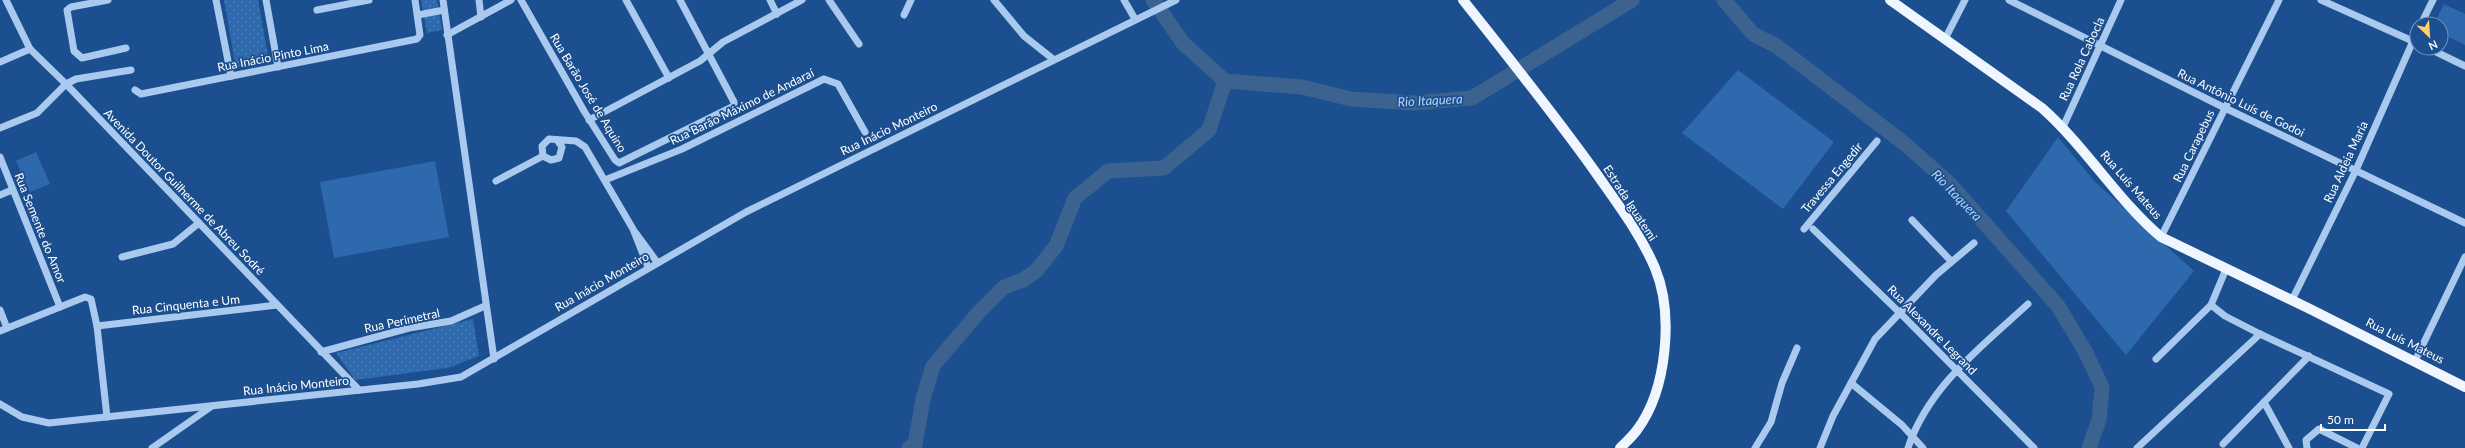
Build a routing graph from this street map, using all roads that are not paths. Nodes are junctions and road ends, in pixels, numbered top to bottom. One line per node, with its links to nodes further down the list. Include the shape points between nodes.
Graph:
1 (6, 0): 42 (street, Avenida Doutor Guilherme de Abreu Sodré)
2 (108, 0): 41 (street, via 71,7 66,13 74,52 79,57)
3 (216, 0): 51 (street)
4 (266, 0): 49 (street)
5 (369, 0): 28 (street)
6 (415, 0): 31 (street)
7 (443, 0): 29 (street)
8 (479, 0): 34 (street)
9 (511, 0): 34 (street)
10 (521, 0): 56 (street, Rua Barão José de Aquino)
11 (626, 0): 52 (street)
12 (680, 0): 43 (street)
13 (770, 0): 30 (street)
14 (802, 0): 30 (street)
15 (829, 0): 39 (street)
16 (911, 0): 32 (street)
17 (994, 0): 46 (street, via 1024,36)
18 (1124, 0): 35 (street)
19 (1176, 0): 35 (street, Rua Inácio Monteiro)
20 (1463, 0): 112 (main road, Estrada Iguatemi, via 1525,78 1622,210 1655,268 1662,292 1665,346 1659,384 1637,430)
21 (1890, 0): 37 (main road, Rua Luís Mateus)
22 (1965, 0): 37 (street)
23 (2009, 0): 40 (street, Rua Antônio Luís de Godoi)
24 (2122, 0): 40 (street, Rua Rola Cabocla)
25 (2279, 0): 55 (street, Rua Carapebus)
26 (2321, 0): 38 (street)
27 (2432, 0): 33 (street)
28 (317, 10)
29 (444, 10): 31 (street); 36 (street)
30 (777, 14): 43 (street, via 724,42)
31 (418, 15): 49 (street, Rua Inácio Pinto Lima, via 420,35 417,40)
32 (904, 15)
33 (2425, 16)
34 (481, 17): 36 (street)
35 (1136, 19): 46 (street, Rua Inácio Monteiro)
36 (447, 35): 87 (street)
37 (1945, 39): 57 (main road, Rua Luís Mateus, via 2013,86)
38 (2409, 39)
39 (859, 44)
40 (2101, 45): 55 (street, Rua Antônio Luís de Godoi); 57 (street, Rua Rola Cabocla)
41 (126, 48)
42 (30, 49): 47 (street); 53 (street, Avenida Doutor Guilherme de Abreu Sodré)
43 (708, 54): 52 (street); 56 (street, Rua Barão José de Aquino, via 734,102 730,110 619,163)
44 (2409, 55): 64 (street, Rua Aldeia Maria)
45 (2444, 56): 48 (street)
46 (1053, 59): 80 (street, Rua Inácio Monteiro, via 746,212)
47 (0, 62)
48 (2465, 66)
49 (278, 67): 51 (street, Rua Inácio Pinto Lima)
50 (131, 70): 53 (street, via 83,77)
51 (231, 76): 54 (street, Rua Inácio Pinto Lima, via 141,94)
52 (669, 78): 56 (street)
53 (66, 84): 58 (street, via 42,109); 70 (street, Avenida Doutor Guilherme de Abreu Sodré)
54 (135, 90)
55 (2225, 108): 64 (street, Rua Antônio Luís de Godoi); 75 (street, Rua Carapebus)
56 (589, 120)
57 (2063, 127): 75 (main road, Rua Luís Mateus, via 2144,221)
58 (0, 128)
59 (865, 132): 65 (street, Rua Barão Máximo de Andaraí, via 838,84 824,79 682,149)
60 (557, 140): 62 (street, via 549,139 544,142 541,149); 62 (street, via 562,147 559,158 551,160); 65 (street, via 581,144)
61 (1877, 142): 73 (street, Travessa Engedir)
62 (543, 156): 66 (street)
63 (0, 157): 67 (street, Rua Semente do Amor)
64 (2356, 170): 71 (street, Rua Antônio Luís de Godoi); 83 (street, Rua Aldeia Maria)
65 (605, 180): 72 (street)
66 (496, 181)
67 (12, 190): 68 (street); 88 (street, Rua Semente do Amor)
68 (0, 195)
69 (1912, 220): 79 (street)
70 (199, 223): 77 (street, via 173,244); 85 (street, Avenida Doutor Guilherme de Abreu Sodré)
71 (2465, 223)
72 (633, 229): 80 (street); 81 (street)
73 (1804, 229)
74 (1813, 229): 90 (street, Rua Alexandre Legrand)
75 (2161, 237): 82 (main road, Rua Luís Mateus)
76 (1974, 243): 79 (street)
77 (122, 257)
78 (2465, 257): 100 (street)
79 (1951, 261): 90 (street)
80 (657, 262): 81 (street, Rua Inácio Monteiro)
81 (648, 267): 98 (street, Rua Inácio Monteiro)
82 (2226, 269): 83 (main road, Rua Luís Mateus); 86 (street)
83 (2292, 300): 100 (main road, Rua Luís Mateus)
84 (2028, 304): 101 (street)
85 (277, 305): 91 (street, Rua Cinquenta e Um); 96 (street, Avenida Doutor Guilherme de Abreu Sodré)
86 (2210, 305): 94 (street); 99 (street)
87 (485, 306): 96 (street, Rua Perimetral, via 451,321 409,328); 98 (street)
88 (60, 307): 91 (street, via 85,297 92,302); 92 (street)
89 (0, 310): 92 (street)
90 (1900, 313): 101 (street, Rua Alexandre Legrand); 102 (street, via 1875,340)
91 (97, 326): 108 (street)
92 (7, 328): 93 (street)
93 (0, 331)
94 (2260, 334): 97 (street); 118 (street)
95 (1797, 348): 113 (street, via 1782,383 1770,422)
96 (321, 352): 104 (street, Avenida Doutor Guilherme de Abreu Sodré)
97 (2309, 356): 105 (street); 122 (street, via 2389,394)
98 (494, 359): 104 (street, Rua Inácio Monteiro, via 456,379)
99 (2156, 359)
100 (2415, 361): 103 (main road, Rua Luís Mateus)
101 (1958, 370): 109 (street, via 1925,409); 117 (street, Rua Alexandre Legrand)
102 (1851, 383): 109 (street); 114 (street, via 1833,416)
103 (2465, 387)
104 (359, 390): 107 (street, Rua Inácio Monteiro)
105 (2264, 402): 110 (street); 119 (street)
106 (0, 404): 108 (street, Rua Inácio Monteiro, via 35,421 49,423)
107 (214, 405): 108 (street, Rua Inácio Monteiro); 111 (street)
108 (107, 417)
109 (1912, 434): 115 (street); 116 (street)
110 (2223, 444)
111 (152, 448)
112 (1620, 448)
113 (1755, 448)
114 (1820, 448)
115 (1908, 448)
116 (1923, 448)
117 (2034, 448)
118 (2136, 448)
119 (2289, 448)
120 (2307, 448): 121 (street, via 2306,440 2319,429)
121 (2357, 448)
122 (2362, 448)

